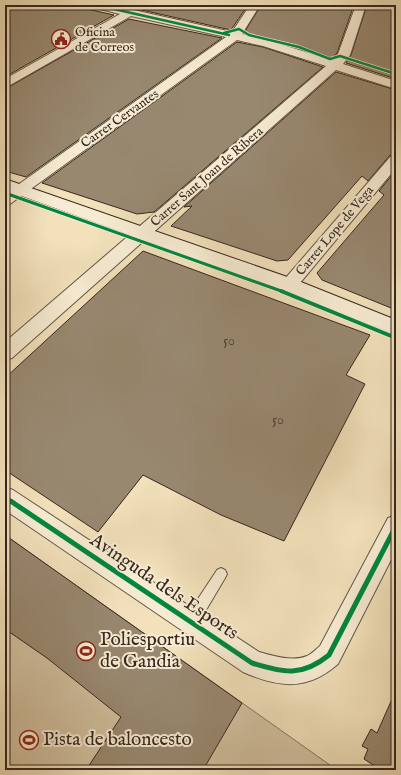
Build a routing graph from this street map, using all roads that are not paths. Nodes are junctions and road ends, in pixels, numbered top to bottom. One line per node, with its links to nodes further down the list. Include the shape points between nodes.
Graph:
1 (96, 5): 4 (street)
2 (255, 5): 5 (street)
3 (361, 5): 6 (street, Carrer Sant Joan de Ribera, via 343,57)
4 (126, 9): 5 (street); 7 (street)
5 (235, 36): 6 (street); 10 (street, Carrer Cervantes)
6 (336, 64): 8 (street); 12 (street, Carrer Sant Joan de Ribera)
7 (5, 84)
8 (396, 85)
9 (396, 158): 13 (street, Carrer Lope de Vega)
10 (13, 187): 11 (street, Carrer Cervantes); 12 (street)
11 (5, 201)
12 (145, 232): 13 (street); 15 (street, Carrer Sant Joan de Ribera)
13 (289, 285): 14 (street)
14 (396, 328)
15 (5, 353)
16 (5, 497): 19 (street, Avinguda dels Esports)
17 (396, 526): 19 (street, Avinguda dels Esports, via 329,655 316,666 286,671 272,670 252,663)
18 (221, 574): 19 (lane)
19 (191, 622)

